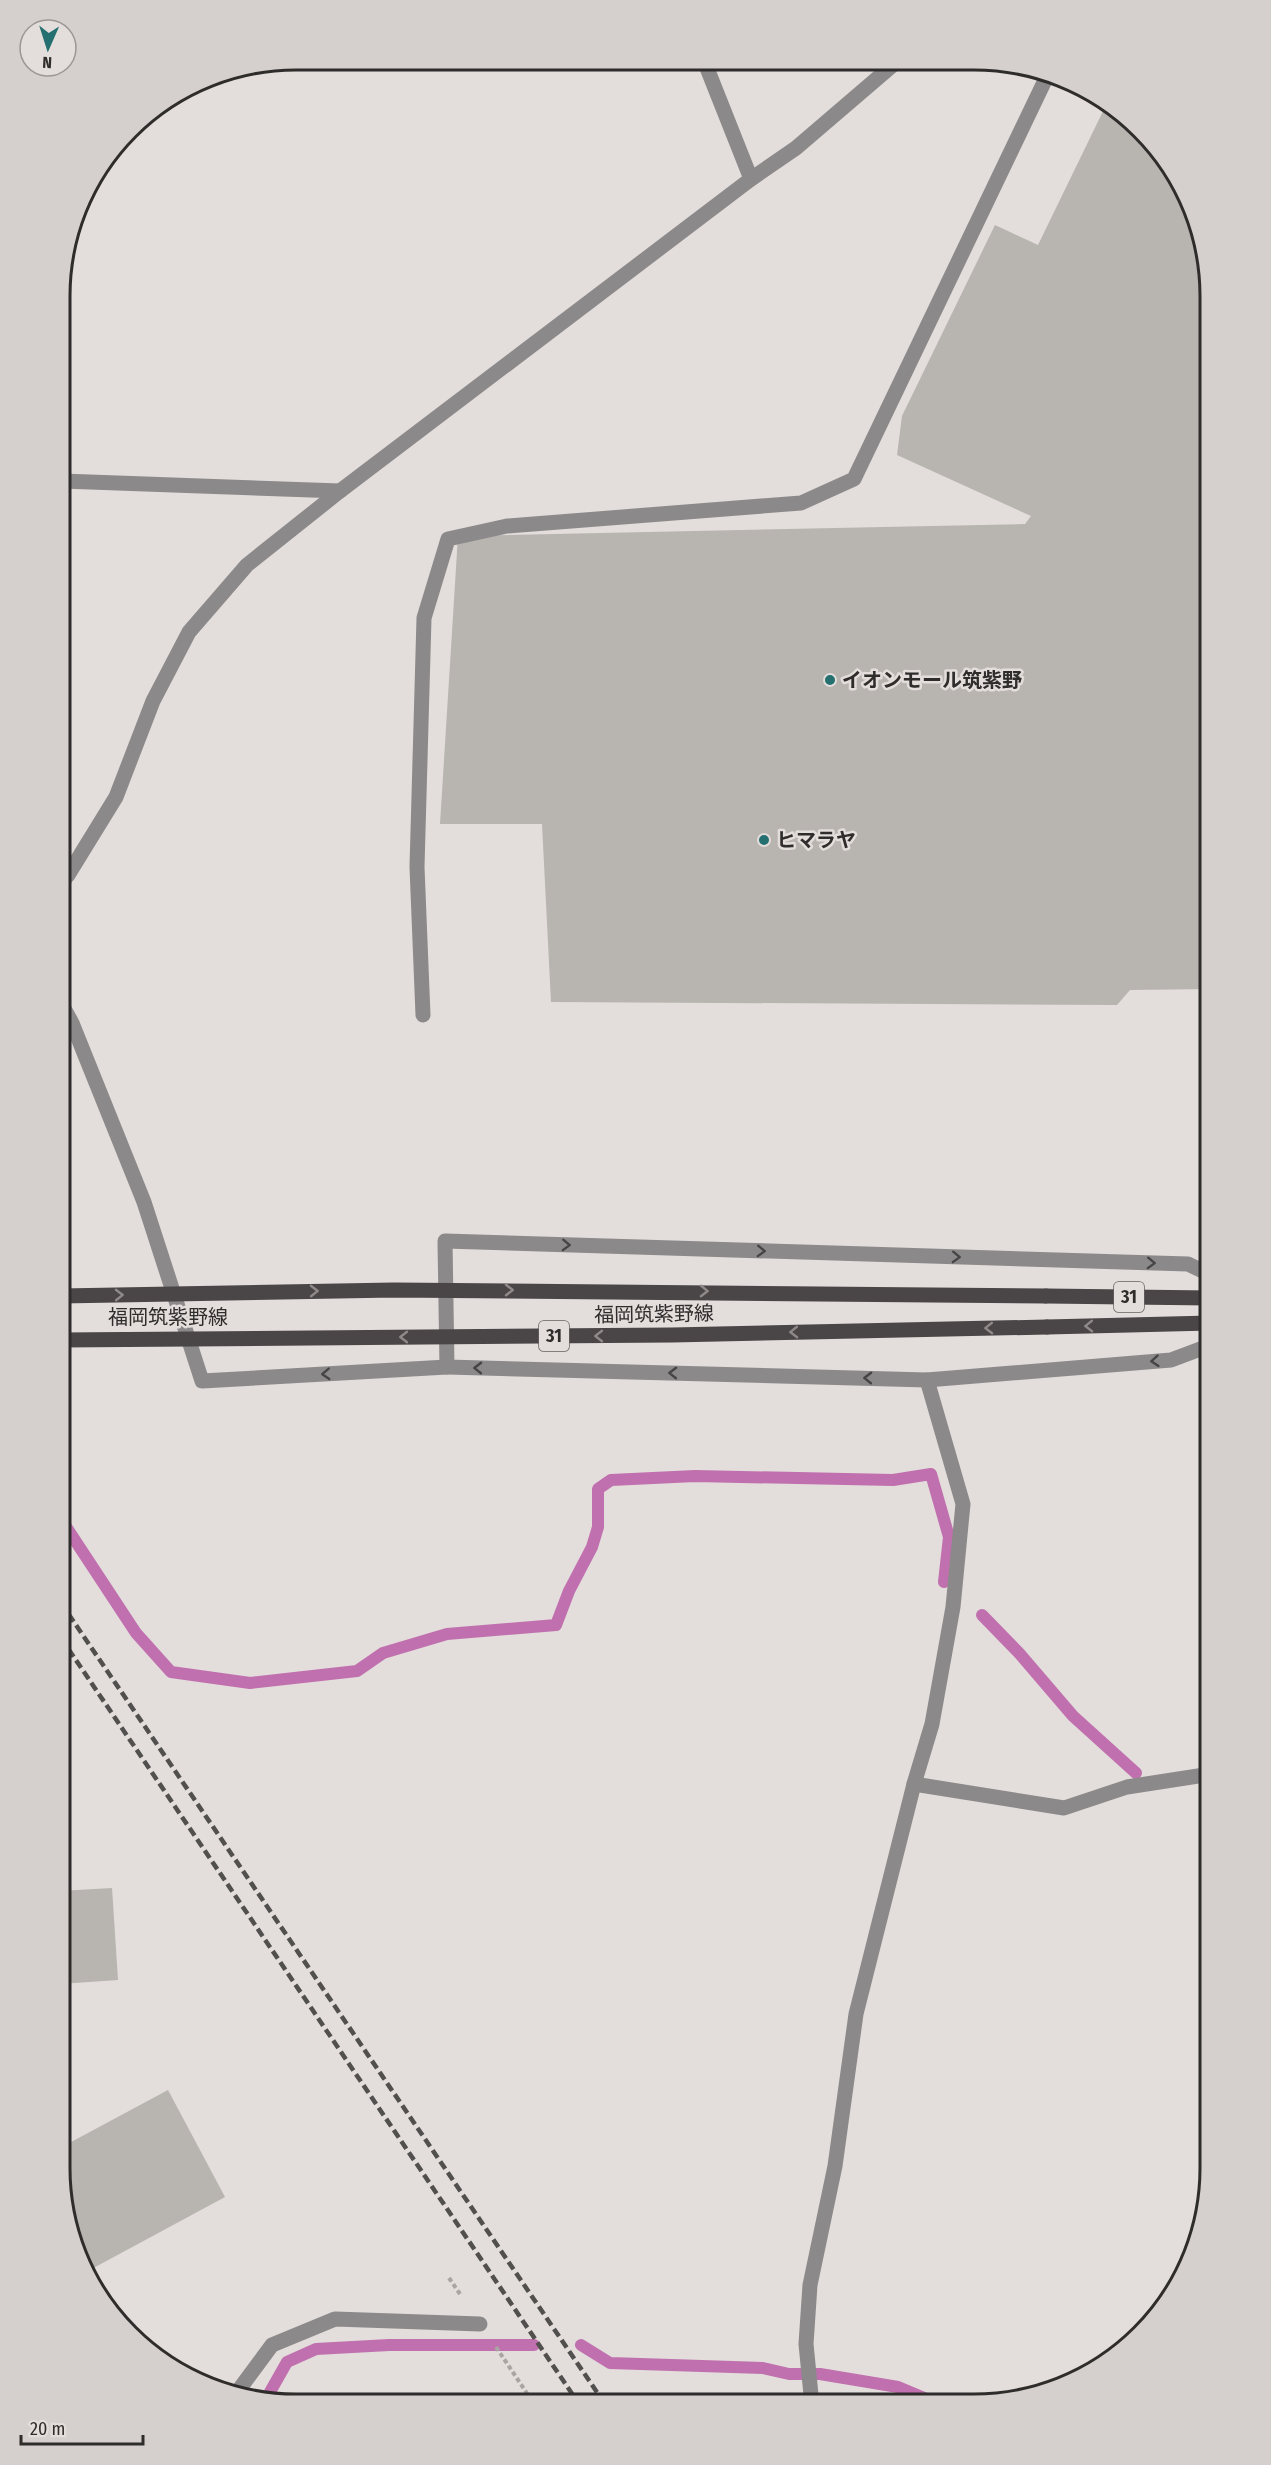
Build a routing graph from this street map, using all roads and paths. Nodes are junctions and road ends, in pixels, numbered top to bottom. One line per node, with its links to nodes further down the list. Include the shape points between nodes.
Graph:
1 (708, 70): 4 (street)
2 (887, 70): 4 (street, via 796,148)
3 (1045, 81): 8 (street, via 854,479 801,503 507,526 448,539 424,618 417,867)
4 (751, 179): 6 (street)
5 (70, 480): 6 (street)
6 (340, 490): 7 (street, via 248,565 189,632 153,700 116,797)
7 (70, 869)
8 (423, 1015)
9 (70, 1019): 16 (street, one-way to 9, via 202,1381 144,1202)
10 (1201, 1270): 16 (street, one-way to 10, via 445,1241 1188,1264)
11 (70, 1296): 12 (main road, 福岡筑紫野線 / 31, one-way to 12, bridge, via 394,1290)
12 (1201, 1298)
13 (1201, 1323): 14 (main road, 福岡筑紫野線 / 31, one-way to 14, bridge, via 672,1335)
14 (70, 1341)
15 (1201, 1349): 17 (street, one-way to 17, via 1171,1360)
16 (447, 1367): 17 (street, one-way to 16)
17 (927, 1380): 19 (street, via 963,1504 953,1607 933,1724)
18 (1201, 1776): 19 (street, via 1127,1787 1064,1808)
19 (914, 1784): 22 (street, via 856,2014 835,2166 810,2285 806,2343)
20 (480, 2324): 21 (street, via 335,2319 272,2345)
21 (241, 2388)
22 (811, 2394)

